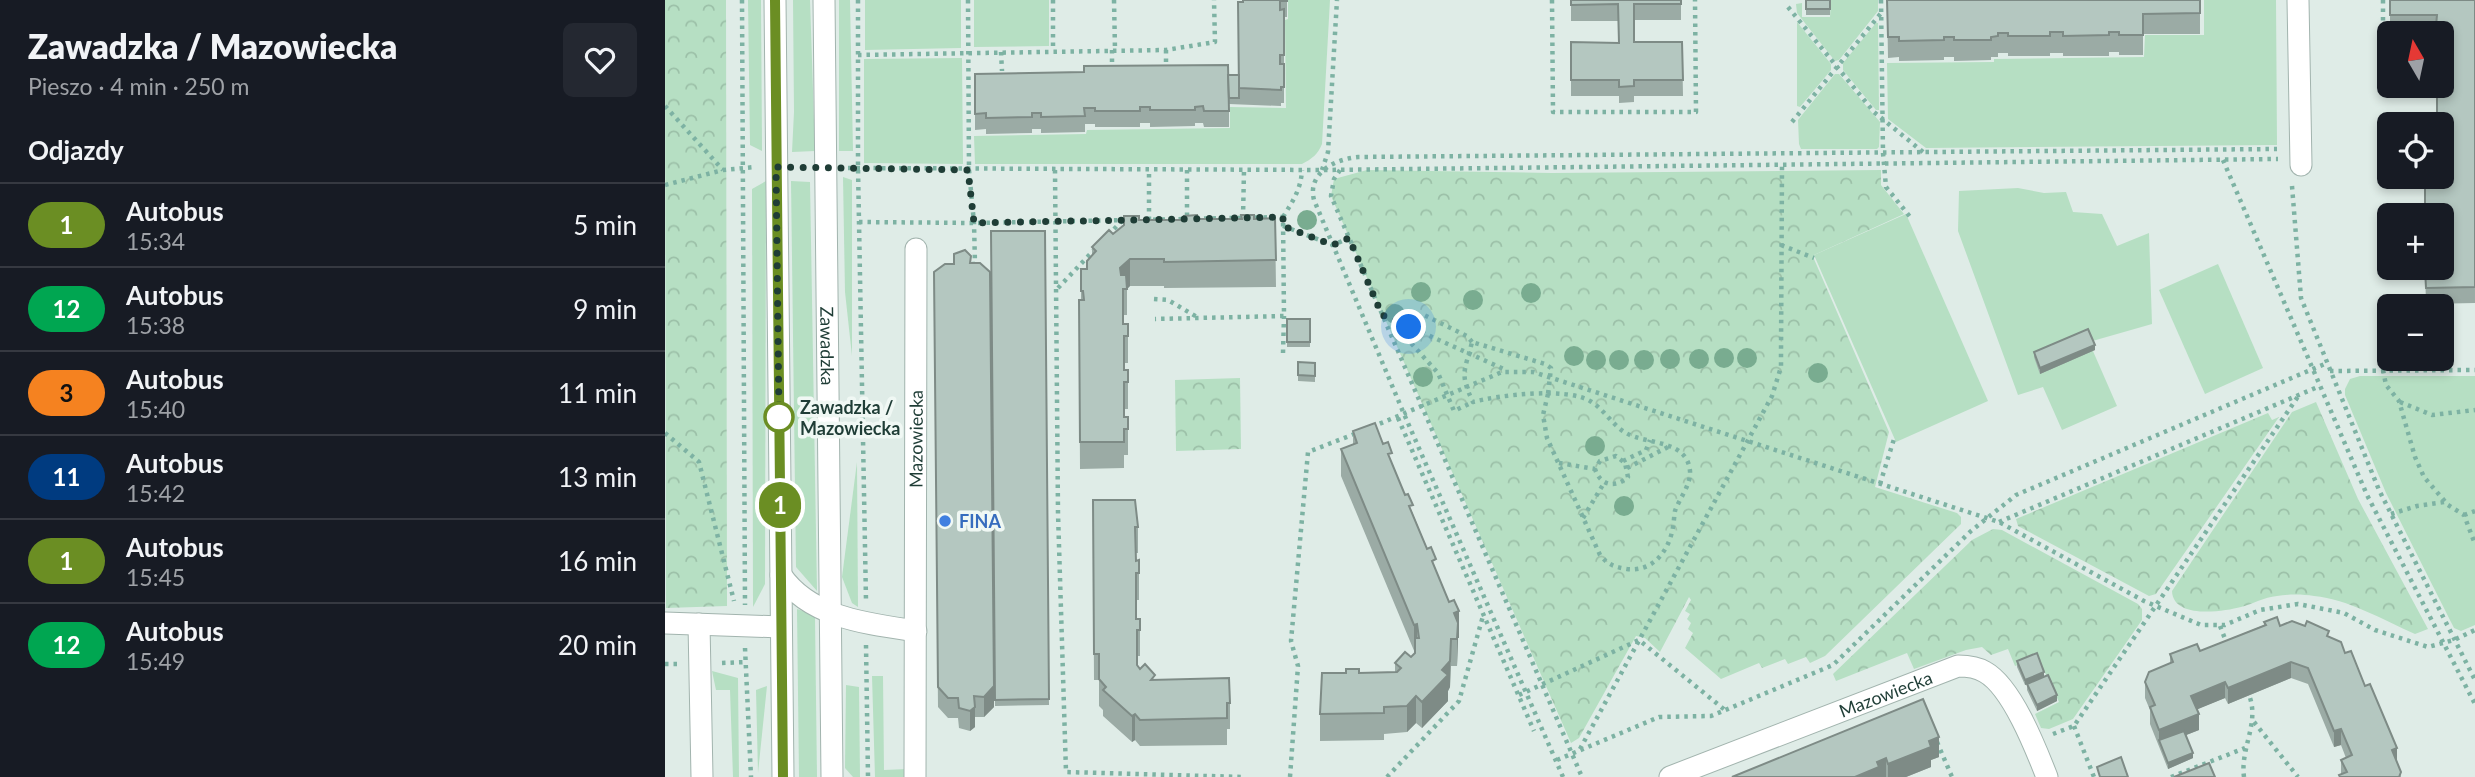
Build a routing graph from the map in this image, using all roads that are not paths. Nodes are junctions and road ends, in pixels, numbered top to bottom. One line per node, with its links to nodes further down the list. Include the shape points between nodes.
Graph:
1 (775, 0): 6 (street)
2 (824, 0): 7 (street, Zawadzka)
3 (2298, 0): 4 (street)
4 (2292, 169)
5 (916, 249): 11 (street, Mazowiecka)
6 (781, 575): 7 (street, via 807,600); 10 (street)
7 (830, 612): 11 (street); 14 (street, Zawadzka)
8 (665, 623): 9 (street)
9 (699, 624): 10 (street); 12 (street)
10 (781, 626): 13 (street)
11 (916, 631): 15 (street, Mazowiecka)
12 (702, 777)
13 (783, 777)
14 (832, 777)
15 (915, 777)
16 (1670, 777): 17 (street, Mazowiecka, via 1958,666 1987,672 1999,685 2033,742)
17 (2047, 777)

